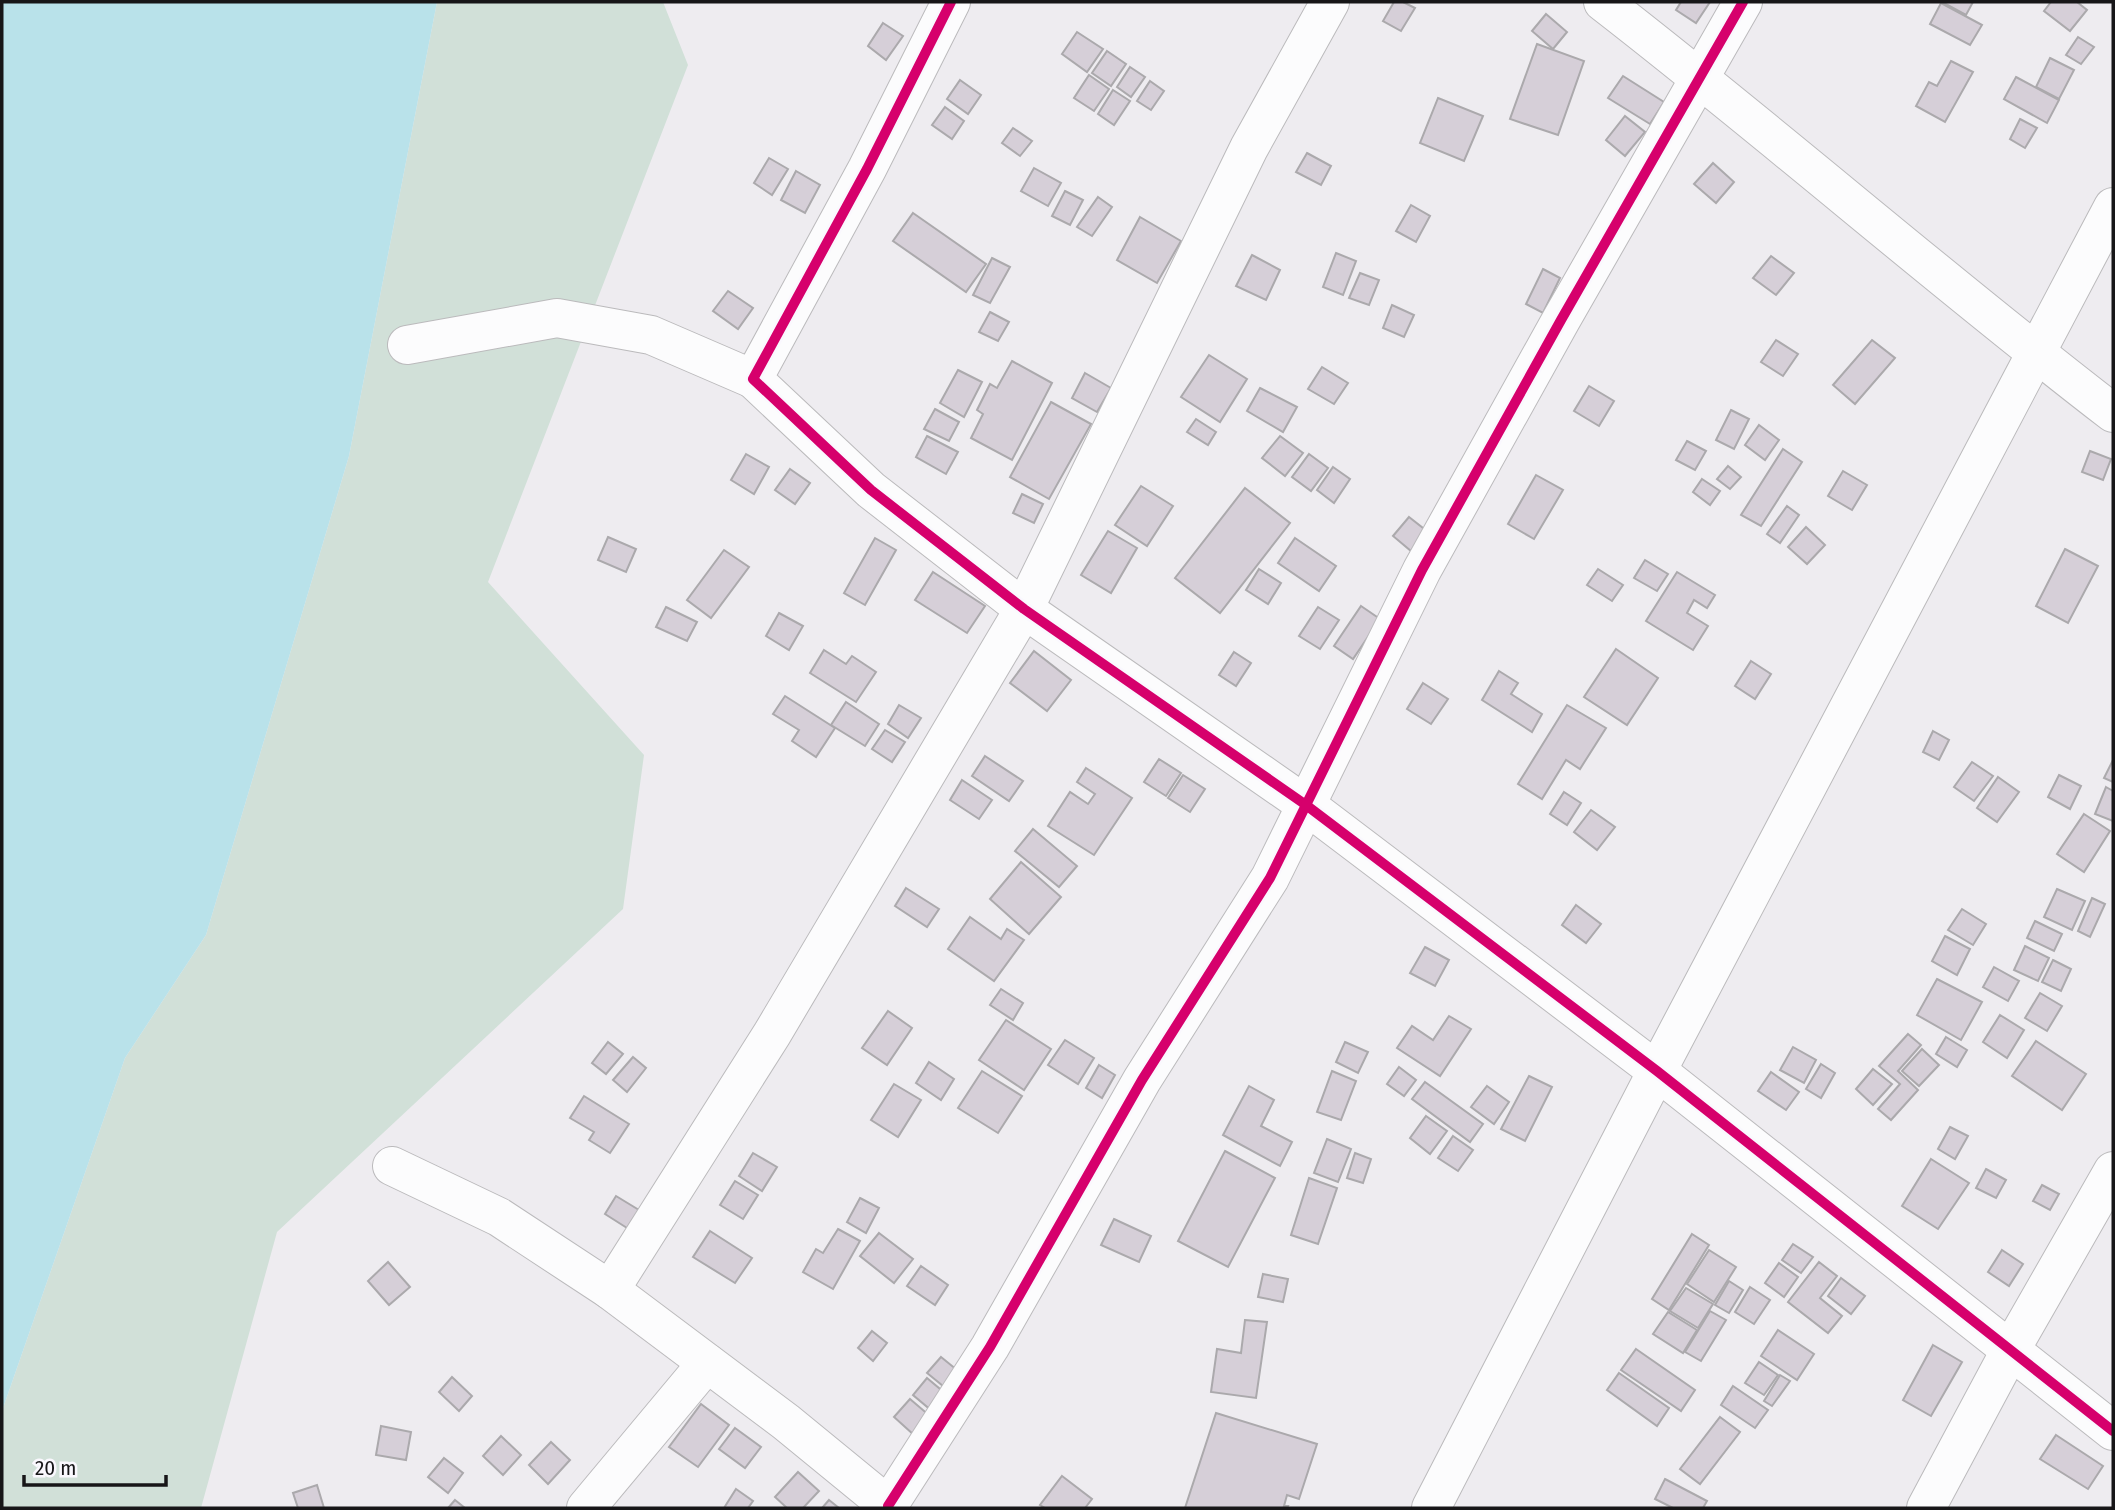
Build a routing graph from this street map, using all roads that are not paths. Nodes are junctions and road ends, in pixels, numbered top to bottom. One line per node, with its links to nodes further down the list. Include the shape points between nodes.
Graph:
1 (951, 2): 9 (street)
2 (1331, 2): 11 (street, via 1248,148)
3 (1603, 2): 5 (street)
4 (1743, 2): 5 (street)
5 (1700, 77): 8 (street); 12 (street, via 1422,570)
6 (2113, 207): 8 (street)
7 (407, 345): 9 (street, via 557,318 651,335)
8 (2036, 354): 10 (street); 13 (street)
9 (753, 379): 11 (street, via 872,490)
10 (2113, 413)
11 (1024, 609): 12 (street); 16 (street, via 772,1034)
12 (1306, 805): 13 (street); 20 (street, via 1270,878 1142,1080 990,1347)
13 (1657, 1071): 17 (street); 22 (street)
14 (392, 1166): 16 (street, via 499,1217)
15 (2113, 1171): 17 (street)
16 (610, 1290): 18 (street)
17 (2010, 1351): 19 (street); 23 (street)
18 (706, 1363): 20 (street); 21 (street)
19 (2113, 1431)
20 (890, 1507)
21 (586, 1508)
22 (1431, 1508)
23 (1926, 1508)

